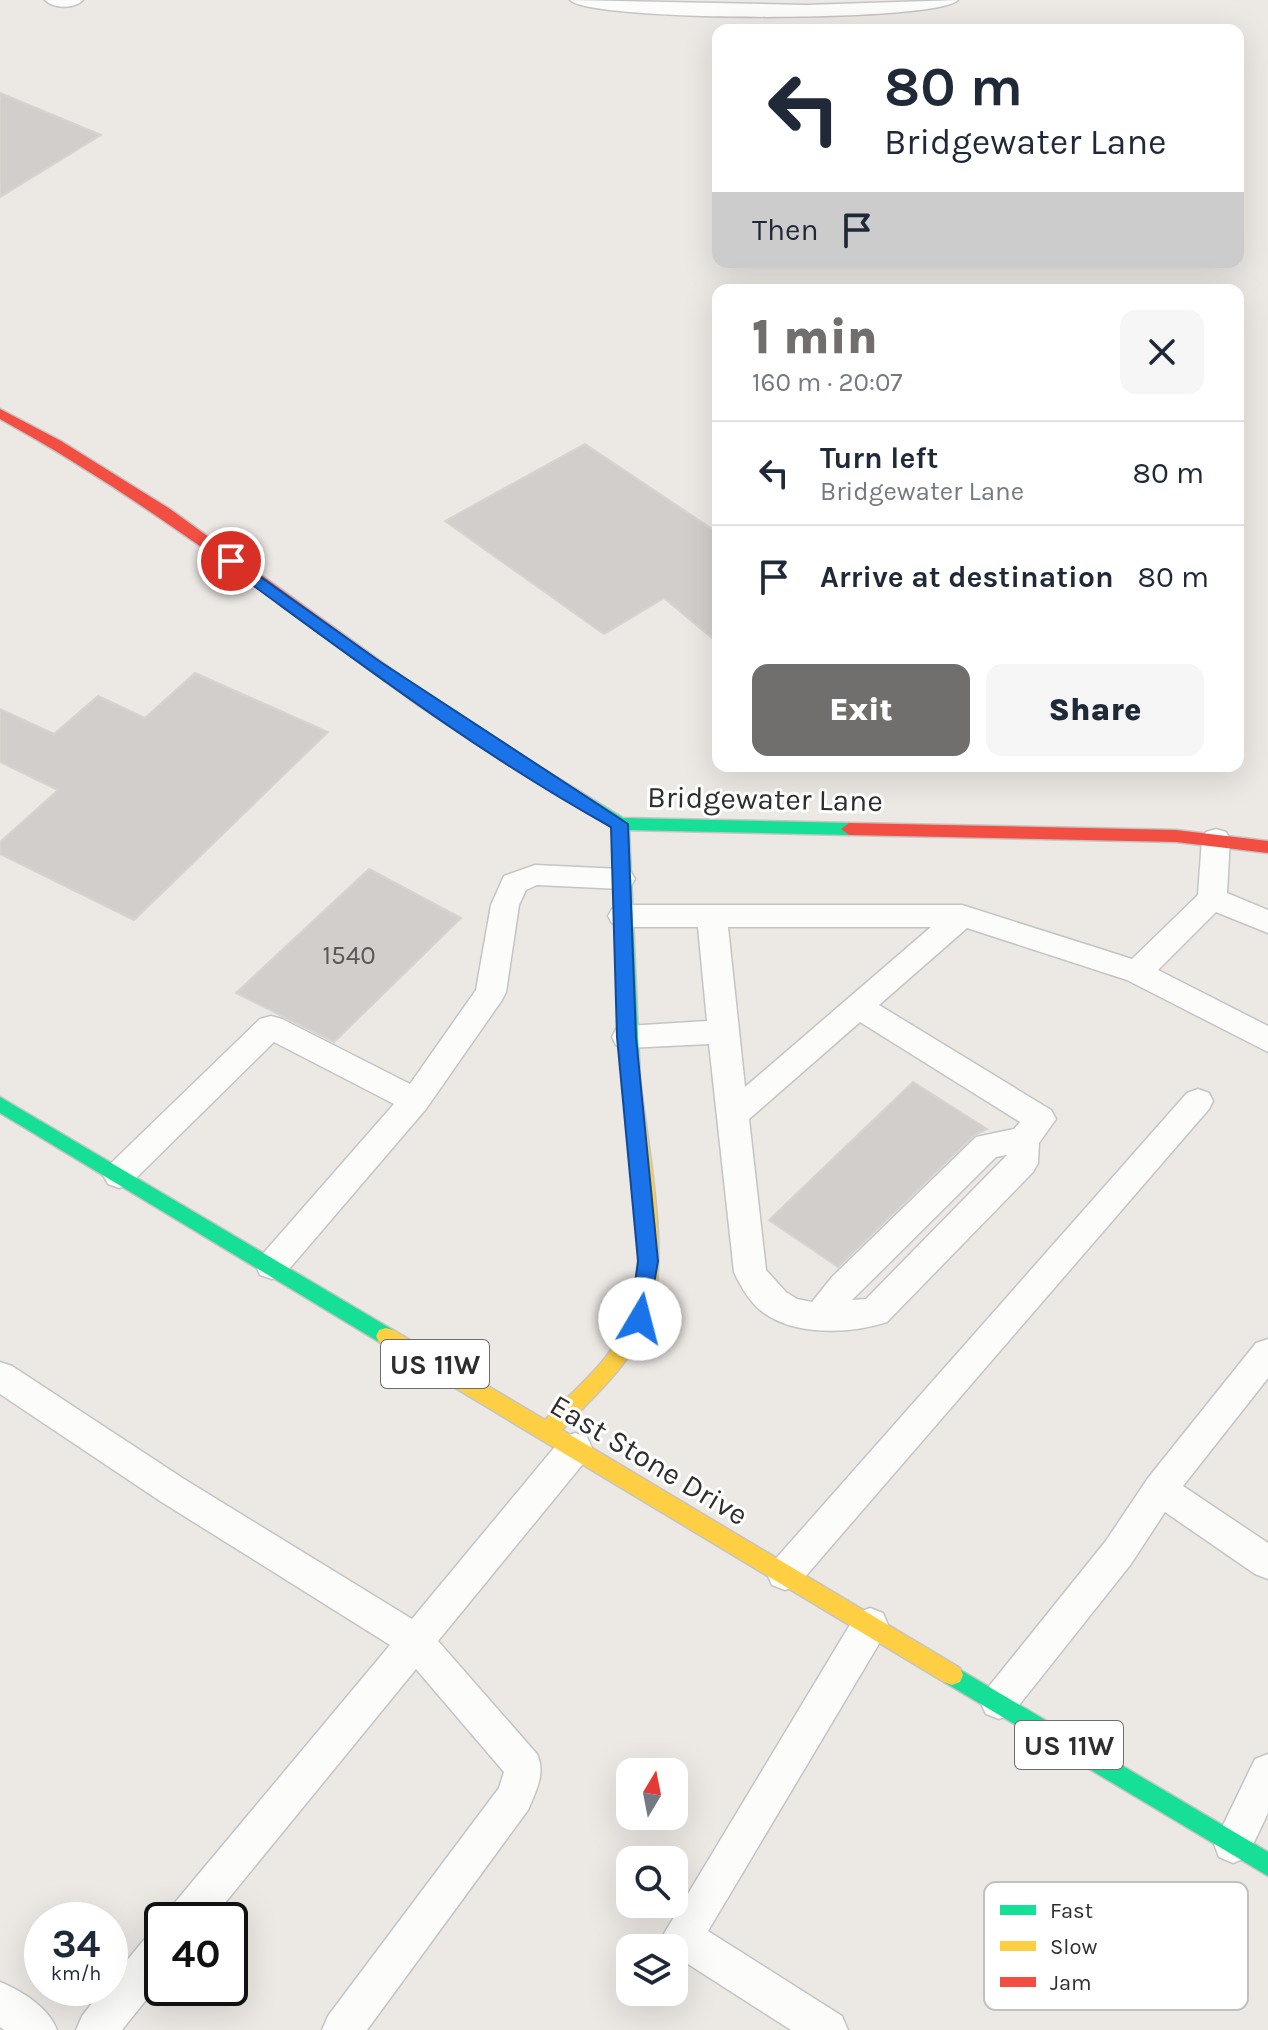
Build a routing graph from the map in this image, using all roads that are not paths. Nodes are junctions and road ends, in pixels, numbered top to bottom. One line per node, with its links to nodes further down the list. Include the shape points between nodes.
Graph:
1 (55, 0): 2 (lane)
2 (73, 0)
3 (580, 0): 5 (lane, via 649,10)
4 (948, 0): 5 (lane, via 870,10)
5 (753, 5)
6 (0, 413): 7 (main road, Bridgewater Lane, via 112,475 373,664 572,798)
7 (620, 824): 8 (main road, Bridgewater Lane); 10 (main road)
8 (1216, 839): 9 (main road, Bridgewater Lane); 11 (lane)
9 (1268, 847)
10 (621, 879): 12 (main road); 21 (lane, via 535,875 514,883 505,905 491,992)
11 (1212, 898): 15 (lane); 16 (lane)
12 (622, 916): 13 (lane); 19 (main road)
13 (712, 916): 14 (lane); 18 (lane)
14 (962, 916): 16 (lane); 17 (lane)
15 (1268, 922)
16 (1137, 972): 20 (lane)
17 (860, 1008): 24 (lane); 24 (lane, via 1032,1129 1022,1163 875,1312 819,1317 780,1309 760,1293 750,1272)
18 (723, 1032): 19 (lane); 24 (lane)
19 (627, 1037): 29 (main road, via 648,1261 640,1319)
20 (1268, 1040)
21 (415, 1101): 25 (lane, via 271,1027); 26 (lane)
22 (1198, 1101): 32 (lane)
23 (0, 1104): 25 (main road, East Stone Drive / US 11W)
24 (733, 1115)
25 (119, 1175): 26 (main road, East Stone Drive / US 11W)
26 (272, 1266): 29 (main road, East Stone Drive / US 11W)
27 (1268, 1353): 30 (lane)
28 (0, 1376): 34 (lane)
29 (561, 1440): 32 (main road, East Stone Drive / US 11W); 34 (lane)
30 (1160, 1489): 31 (lane); 35 (lane, via 1118,1553)
31 (1268, 1563)
32 (785, 1574): 33 (main road, East Stone Drive / US 11W)
33 (870, 1625): 35 (main road, East Stone Drive / US 11W); 45 (lane, via 682,1937)
34 (414, 1640): 39 (lane); 44 (lane, via 524,1767 515,1797)
35 (999, 1702): 37 (main road, East Stone Drive / US 11W)
36 (1268, 1772): 37 (lane)
37 (1233, 1844): 38 (main road, East Stone Drive / US 11W)
38 (1268, 1865)
39 (201, 1902)
40 (144, 1971): 43 (lane)
41 (0, 2002): 42 (lane)
42 (37, 2030)
43 (96, 2030)
44 (342, 2030)
45 (828, 2030)

